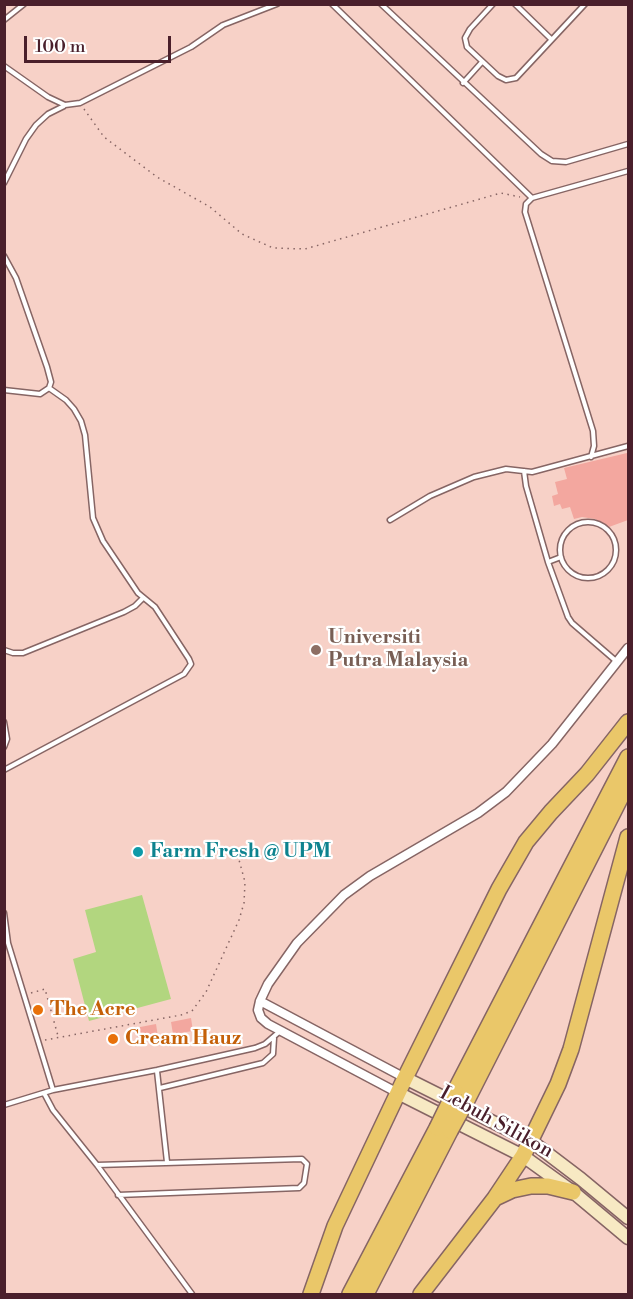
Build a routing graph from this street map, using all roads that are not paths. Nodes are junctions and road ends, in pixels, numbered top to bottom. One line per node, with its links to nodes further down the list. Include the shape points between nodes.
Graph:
1 (24, 4): 8 (lane)
2 (277, 4): 13 (lane, via 223,25 191,47 80,103)
3 (332, 4): 17 (lane)
4 (381, 4): 12 (lane)
5 (493, 4): 10 (lane, via 465,38 467,47)
6 (515, 4): 9 (lane)
7 (585, 4): 9 (lane)
8 (4, 20)
9 (552, 40): 10 (lane, via 516,78 506,80)
10 (482, 62): 12 (lane)
11 (4, 66): 13 (lane)
12 (464, 83): 14 (lane, via 552,161 566,162)
13 (65, 105): 16 (lane, via 36,125)
14 (628, 144)
15 (628, 171): 17 (lane)
16 (4, 183)
17 (532, 198): 22 (lane, via 525,212 593,431)
18 (4, 256): 19 (lane, via 16,278 47,367)
19 (49, 388): 20 (lane, via 40,394); 27 (lane, via 66,400 81,421 93,518 103,540)
20 (4, 390)
21 (628, 446): 22 (lane)
22 (591, 457): 23 (lane)
23 (524, 471): 24 (lane, via 495,471 474,477 430,496); 26 (lane)
24 (390, 520)
25 (561, 557): 25 (lane, via 563,538 577,524 596,523 605,527 616,543 614,562 600,576 581,577 572,573); 26 (lane)
26 (548, 562): 30 (lane, via 572,623)
27 (143, 598): 29 (lane, via 124,612 23,653); 35 (lane, via 155,607 189,659 189,670)
28 (628, 648): 30 (street)
29 (4, 650)
30 (618, 662): 40 (street, via 552,744 506,792 344,895 297,943)
31 (4, 722): 33 (lane, via 8,739)
32 (628, 722): 43 (highway, via 526,842)
33 (4, 747)
34 (628, 757): 48 (highway)
35 (4, 770)
36 (628, 783): 48 (highway)
37 (628, 837): 51 (highway, via 571,1049)
38 (4, 913): 39 (lane)
39 (6, 943): 45 (lane)
40 (260, 1001): 41 (street, via 261,1018); 43 (street)
41 (276, 1035): 42 (lane, via 255,1048); 44 (lane, via 273,1054 263,1063); 47 (street)
42 (157, 1070): 44 (lane); 45 (lane)
43 (405, 1078): 47 (highway); 51 (street, Lebuh Silikon)
44 (160, 1088): 53 (lane)
45 (52, 1090): 46 (lane)
46 (44, 1093): 49 (lane); 54 (lane)
47 (398, 1093): 52 (street, Lebuh Silikon); 61 (highway, via 335,1226)
48 (461, 1095): 50 (highway, bridge)
49 (4, 1105)
50 (443, 1130): 62 (highway); 63 (highway)
51 (531, 1141): 52 (highway); 58 (street, Lebuh Silikon)
52 (524, 1156): 55 (street, Lebuh Silikon); 57 (highway)
53 (167, 1162): 54 (lane); 56 (lane, via 302,1159 307,1164 304,1183 299,1188)
54 (97, 1165): 56 (lane)
55 (573, 1192): 57 (highway, via 531,1186); 59 (street, Lebuh Silikon)
56 (118, 1195): 60 (lane)
57 (495, 1198): 64 (highway)
58 (628, 1218)
59 (628, 1238)
60 (192, 1294)
61 (311, 1294)
62 (350, 1294)
63 (366, 1294)
64 (421, 1294)

